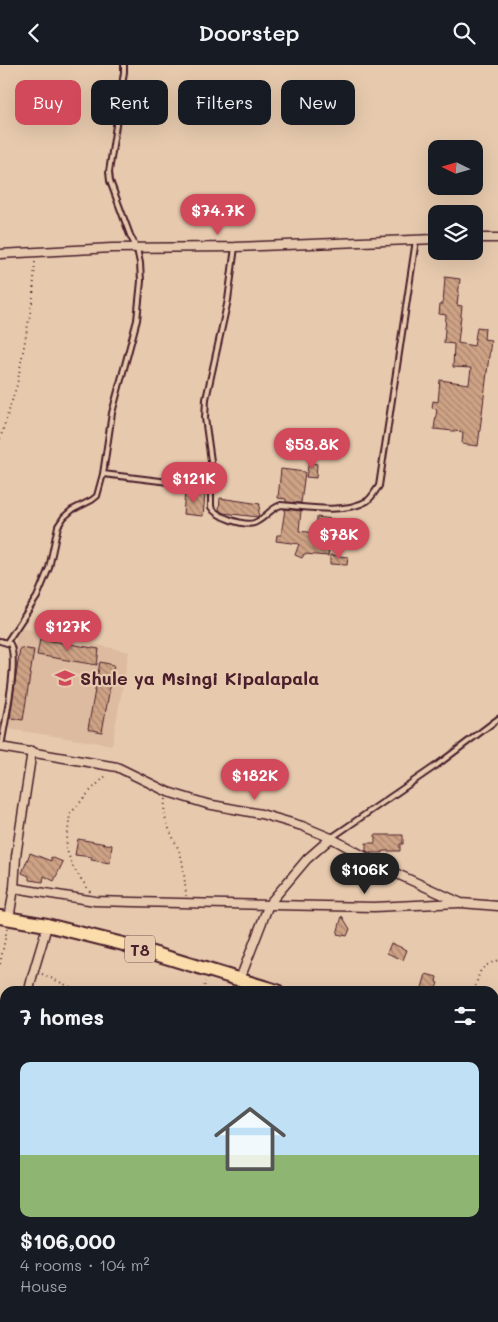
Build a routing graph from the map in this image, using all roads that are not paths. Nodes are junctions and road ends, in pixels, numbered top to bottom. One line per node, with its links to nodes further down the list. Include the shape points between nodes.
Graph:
1 (124, 65): 7 (lane, via 109,172)
2 (483, 238): 3 (street)
3 (498, 238)
4 (416, 239): 5 (street); 6 (street); 10 (lane, via 379,485 368,501 339,508 281,505 252,524 214,513)
5 (428, 239)
6 (235, 247): 7 (street); 10 (lane, via 228,299 206,399)
7 (137, 249): 8 (street); 9 (lane, via 140,263 137,320 112,413)
8 (0, 254)
9 (103, 474): 10 (lane); 12 (lane, via 97,496 72,509 58,526 49,568 37,597)
10 (210, 487)
11 (0, 641): 12 (lane)
12 (7, 642): 14 (lane, via 13,653)
13 (498, 719): 16 (lane)
14 (0, 747): 15 (street)
15 (32, 751): 16 (street, via 117,767 168,792 207,804 261,814); 17 (street)
16 (331, 838): 18 (street, via 395,873); 19 (street, via 306,859)
17 (14, 888): 19 (street, via 95,901); 21 (street)
18 (461, 903): 19 (street, via 374,907); 20 (street)
19 (269, 904): 23 (street)
20 (498, 906)
21 (4, 918): 22 (highway, T8)
22 (48, 925): 23 (highway, T8); 24 (street)
23 (240, 979): 25 (highway, T8)
24 (30, 986)
25 (262, 986)

